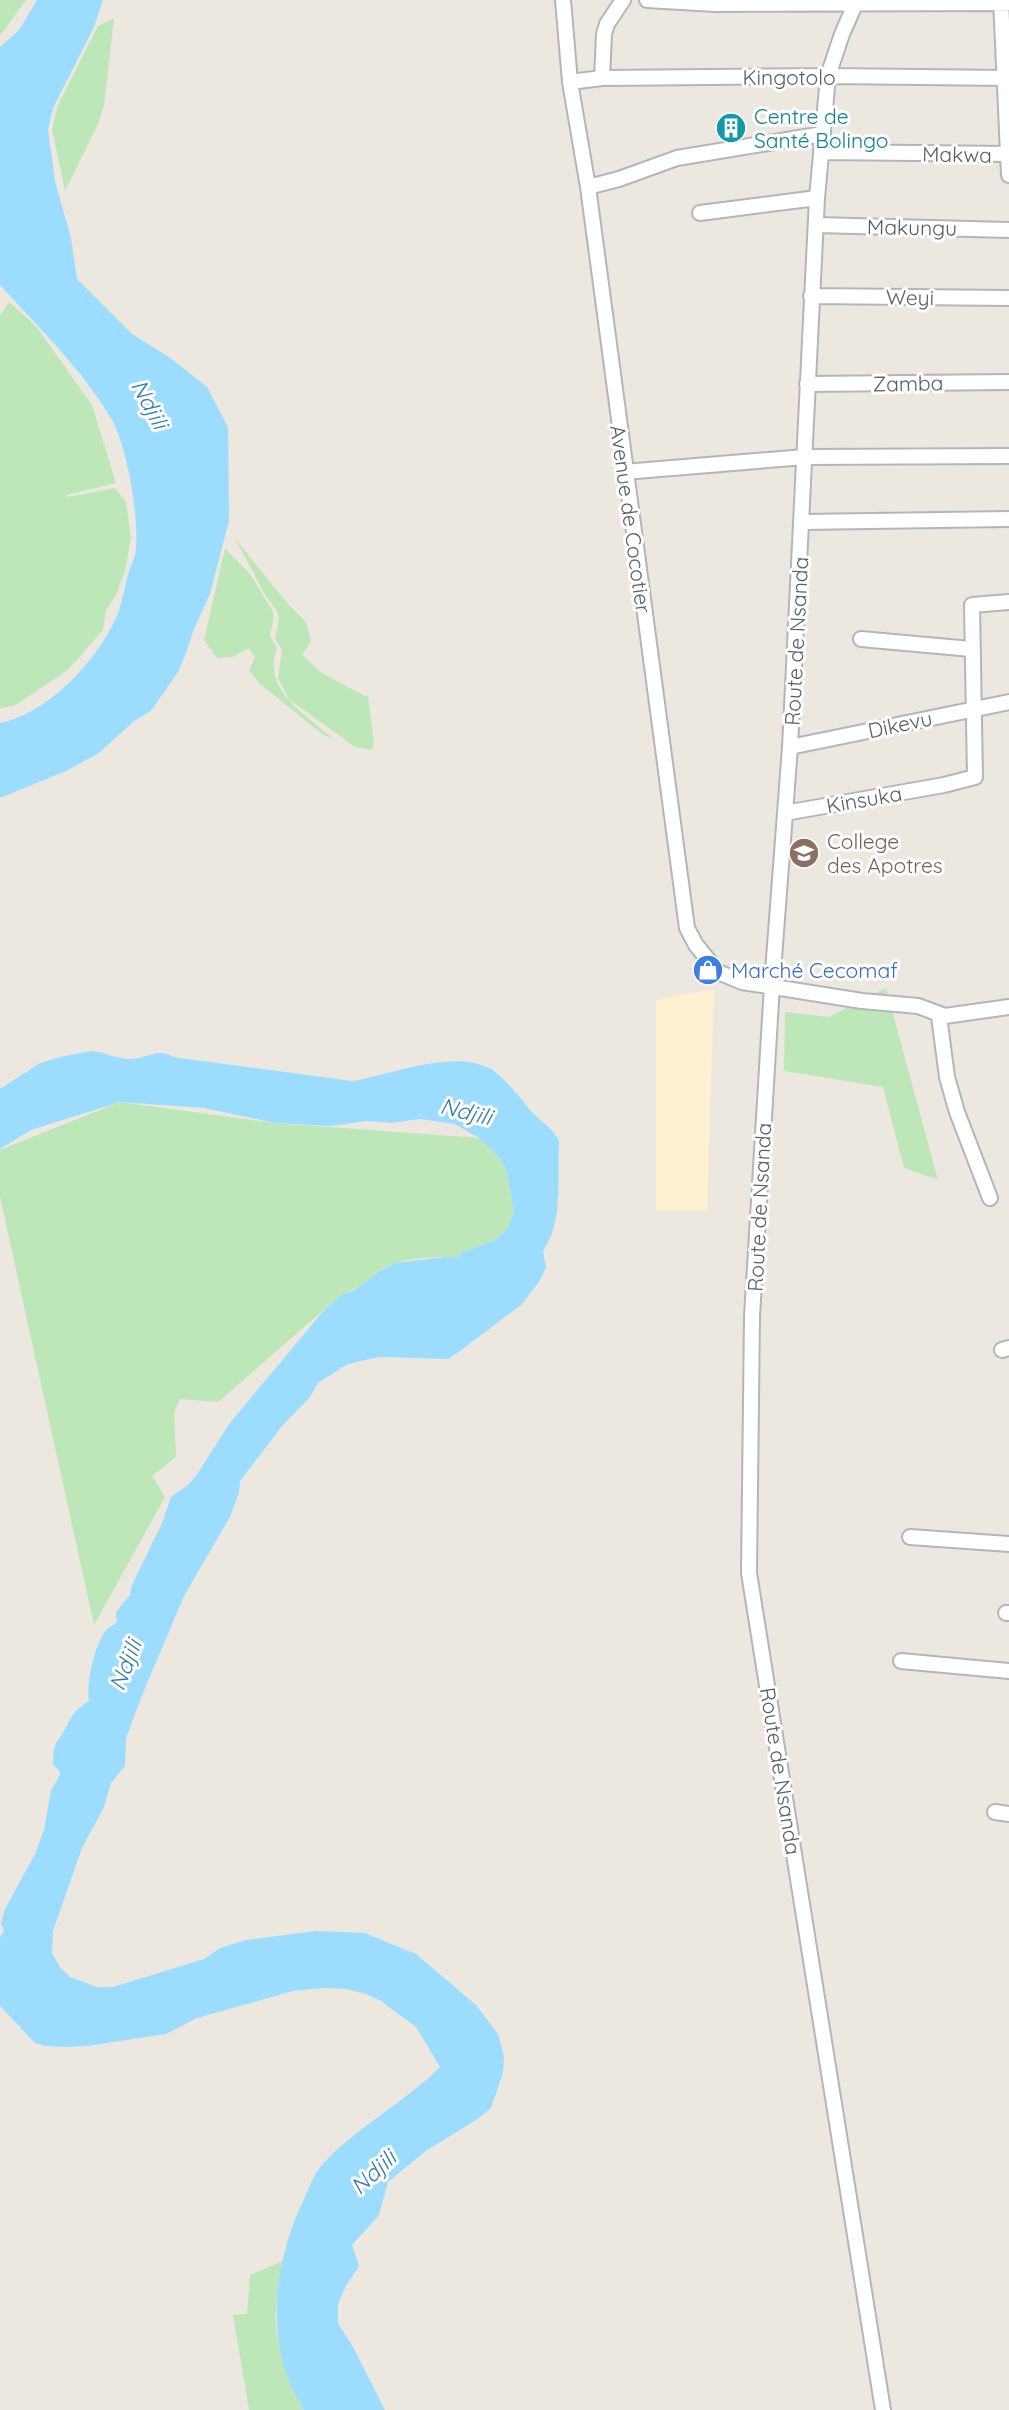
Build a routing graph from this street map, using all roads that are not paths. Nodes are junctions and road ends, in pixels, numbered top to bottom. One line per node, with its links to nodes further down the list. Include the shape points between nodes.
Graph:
1 (563, 0): 9 (street, Avenue de Cocotier)
2 (623, 0): 7 (street, via 604,34)
3 (647, 0): 4 (street, via 716,4)
4 (857, 1): 5 (street); 6 (street, Route de Nsanda)
5 (1004, 2): 8 (street)
6 (828, 76): 7 (street, Kingotolo); 8 (street, Kingotolo); 10 (street, Route de Nsanda)
7 (602, 78): 9 (street, Kingotolo)
8 (1007, 78): 12 (street)
9 (570, 82): 14 (street, Avenue de Cocotier)
10 (823, 134): 11 (street, Route de Nsanda); 14 (street, via 677,158)
11 (822, 152): 12 (street, Makwa); 15 (street, Route de Nsanda)
12 (1008, 154): 13 (street)
13 (1009, 175)
14 (588, 187): 25 (street, Avenue de Cocotier)
15 (817, 198): 16 (street); 17 (street, Route de Nsanda)
16 (699, 213)
17 (816, 225): 18 (street, Makungu); 19 (street, Route de Nsanda)
18 (1009, 230)
19 (811, 296): 20 (street, Weyi); 22 (street, Route de Nsanda)
20 (1009, 298)
21 (1009, 382): 22 (street, Zamba)
22 (807, 384): 24 (street, Route de Nsanda)
23 (1009, 456): 24 (street)
24 (805, 457): 25 (street); 27 (street, Route de Nsanda)
25 (624, 472): 35 (street, Avenue de Cocotier, via 687,928 718,972 742,982)
26 (1009, 519): 27 (street)
27 (802, 522): 33 (street, Route de Nsanda)
28 (1009, 602): 30 (street, via 972,605)
29 (860, 639): 30 (street)
30 (971, 649): 32 (street)
31 (1009, 702): 32 (street, Dikevu)
32 (973, 710): 33 (street, Dikevu); 34 (street, Kinsuka, via 975,777)
33 (790, 747): 34 (street, Route de Nsanda)
34 (785, 813): 35 (street, Route de Nsanda)
35 (772, 985): 37 (street, Avenue de Cocotier, via 918,1006); 43 (street, Route de Nsanda, via 752,1316 749,1573)
36 (1009, 1007): 37 (street)
37 (939, 1016): 38 (street, via 947,1077)
38 (990, 1198)
39 (910, 1537): 40 (street)
40 (1009, 1544)
41 (901, 1661): 42 (street)
42 (1009, 1671)
43 (883, 2410)

